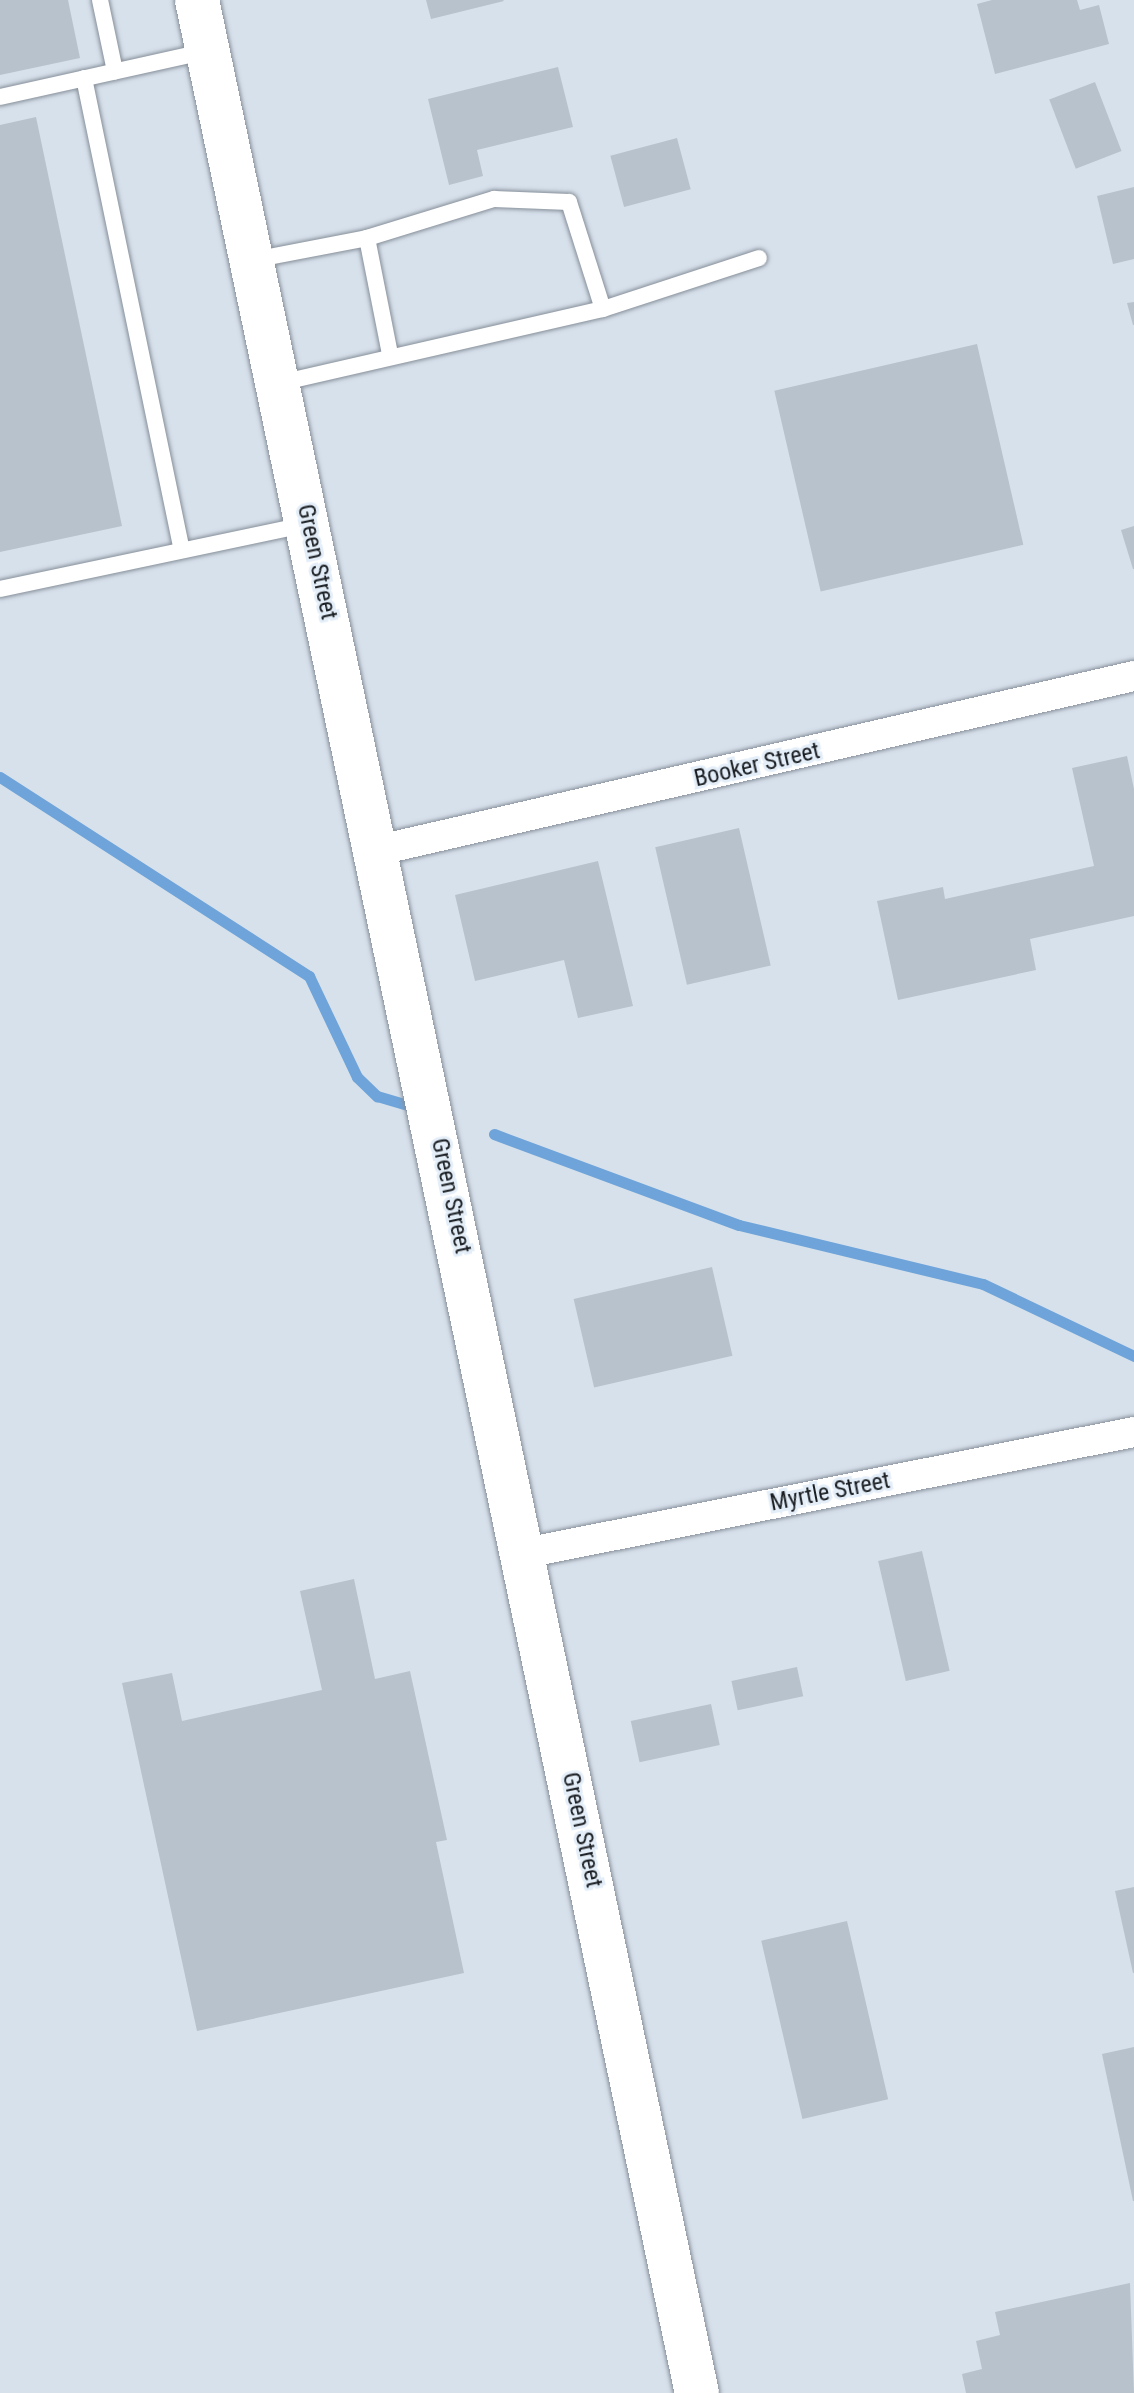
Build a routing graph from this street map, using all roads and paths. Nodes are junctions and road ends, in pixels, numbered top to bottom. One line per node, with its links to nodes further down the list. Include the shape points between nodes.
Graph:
1 (100, 0): 4 (lane)
2 (197, 0): 3 (street, Green Street)
3 (209, 51): 4 (lane); 9 (street, Green Street)
4 (115, 71): 5 (lane)
5 (84, 78): 6 (lane); 14 (lane)
6 (0, 97)
7 (367, 238): 9 (lane); 10 (lane, via 494,199 569,202); 11 (lane)
8 (759, 258): 10 (lane)
9 (253, 260): 12 (street, Green Street)
10 (603, 309): 11 (lane)
11 (390, 354): 12 (lane)
12 (279, 383): 13 (street, Green Street)
13 (309, 523): 14 (lane); 17 (street, Green Street)
14 (182, 550): 15 (lane)
15 (0, 589)
16 (1134, 676): 17 (street, Booker Street)
17 (379, 850): 19 (street, Green Street)
18 (1134, 1432): 19 (street, Myrtle Street)
19 (525, 1553): 20 (street, Green Street)
20 (697, 2393)

